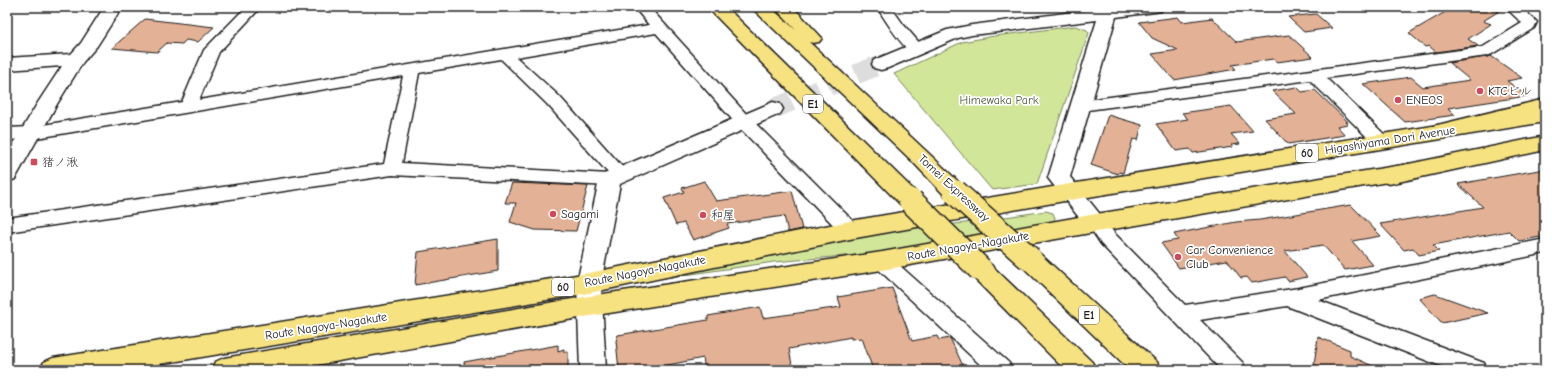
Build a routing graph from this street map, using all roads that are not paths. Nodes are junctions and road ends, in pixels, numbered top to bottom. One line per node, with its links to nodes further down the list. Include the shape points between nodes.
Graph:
1 (113, 7): 14 (street, via 88,46)
2 (254, 7): 21 (street, via 212,50)
3 (641, 7): 11 (street)
4 (716, 7): 49 (main road, E1, bridge)
5 (760, 7): 31 (main road, Tomei Expressway / E1)
6 (783, 7): 31 (main road, via 831,56)
7 (884, 7): 12 (street, via 897,27)
8 (1155, 7): 10 (street)
9 (1512, 7): 18 (street, via 1530,22 1529,25 1487,51)
10 (1108, 13): 12 (street, via 972,30 953,34); 20 (street)
11 (660, 28): 13 (street); 24 (street)
12 (917, 49): 16 (street)
13 (504, 54): 17 (street); 35 (street, via 553,100)
14 (76, 58): 15 (street); 25 (street)
15 (7, 64)
16 (881, 64)
17 (412, 70): 21 (street); 32 (street)
18 (1313, 74): 20 (street); 28 (street)
19 (1545, 105): 26 (main road)
20 (1080, 106): 36 (street, via 1059,178)
21 (188, 107): 25 (street)
22 (774, 109): 24 (street)
23 (1545, 115): 26 (main road, Higashiyama Dori Avenue / 60)
24 (743, 121): 35 (street); 39 (street)
25 (31, 133): 27 (street); 33 (street)
26 (1432, 133): 28 (main road, Higashiyama Dori Avenue / 60)
27 (7, 134)
28 (1381, 141): 36 (main road, Higashiyama Dori Avenue / 60)
29 (1545, 143): 34 (main road)
30 (1545, 150): 34 (main road, 60)
31 (918, 155): 50 (main road, Tomei Expressway / E1, bridge)
32 (392, 169): 35 (street); 38 (street)
33 (7, 174)
34 (1390, 176): 37 (main road, 60)
35 (615, 177): 42 (street)
36 (1070, 192): 37 (street); 39 (main road, Route Nagoya-Nagakute / 60)
37 (1096, 223): 41 (main road, Route Nagoya-Nagakute / 60); 44 (street, via 1108,239)
38 (7, 225)
39 (850, 230): 42 (main road, Route Nagoya-Nagakute / 60)
40 (1545, 246): 43 (street)
41 (882, 261): 42 (main road, Route Nagoya-Nagakute / 60); 48 (street)
42 (589, 295): 45 (main road, Route Nagoya-Nagakute / 60); 46 (main road, Route Nagoya-Nagakute / 60); 47 (street)
43 (1289, 298): 44 (street); 52 (street)
44 (1182, 314): 51 (street)
45 (53, 370)
46 (224, 370)
47 (593, 370)
48 (1001, 370)
49 (1083, 370)
50 (1148, 370)
51 (1235, 370)
52 (1476, 370)

